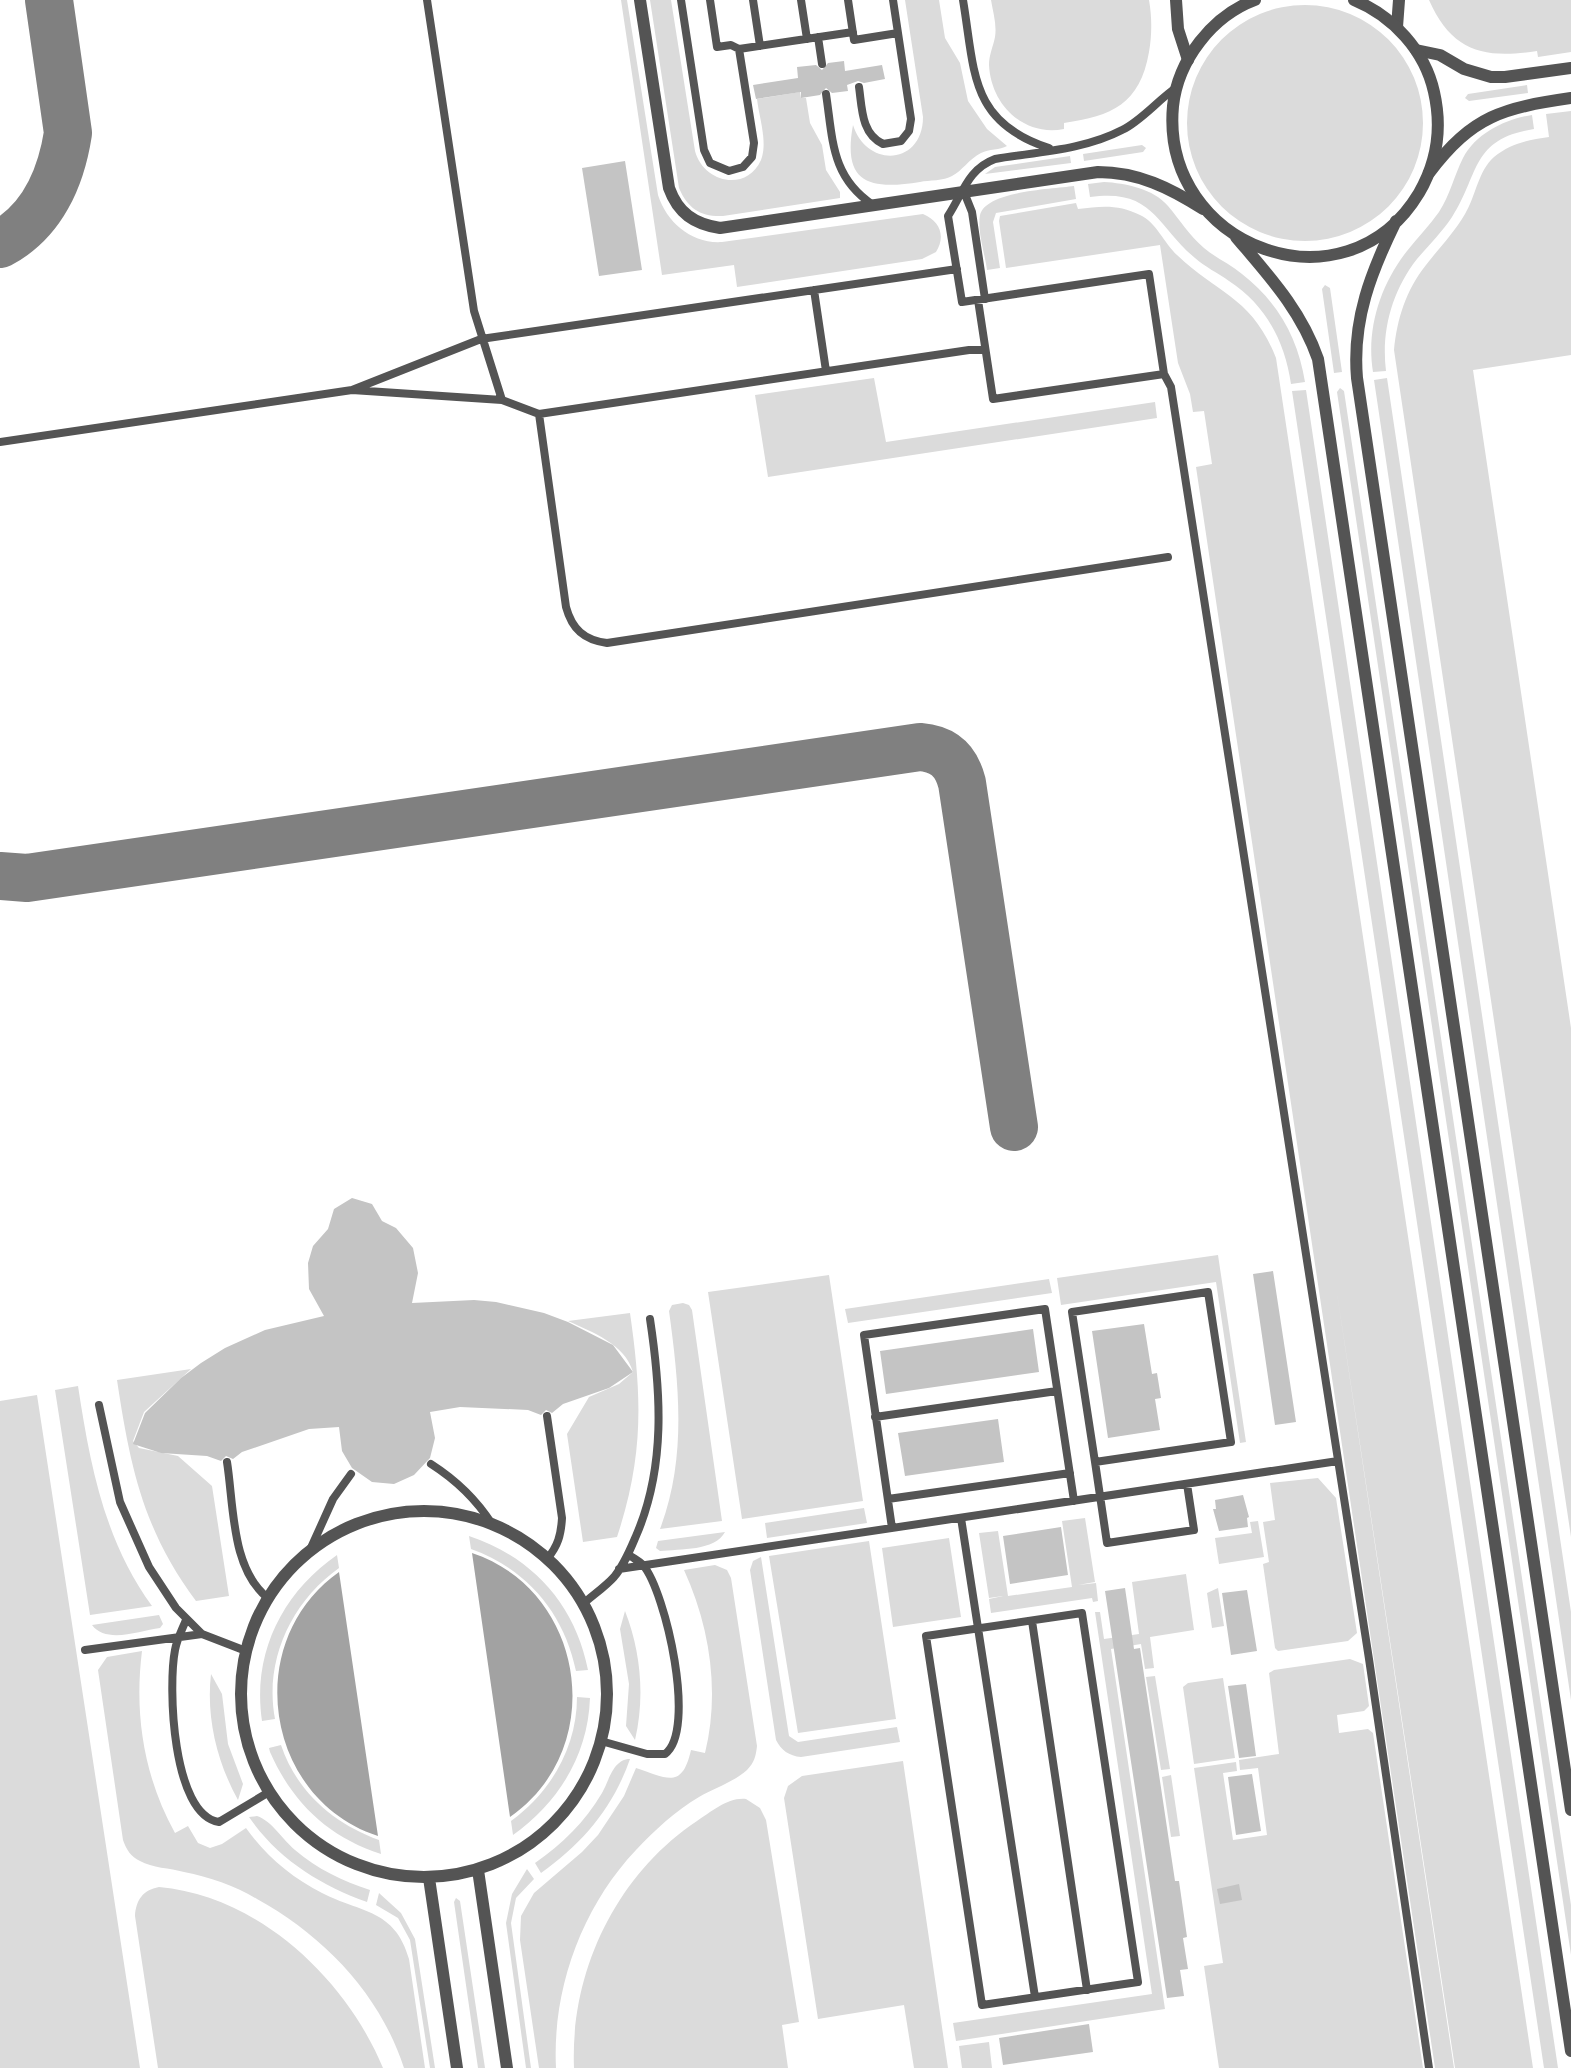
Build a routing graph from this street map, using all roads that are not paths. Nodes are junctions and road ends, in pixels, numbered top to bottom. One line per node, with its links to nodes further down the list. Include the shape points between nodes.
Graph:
1 (427, 0): 39 (lane)
2 (640, 0): 32 (street, via 669,188 687,217 720,228)
3 (681, 0): 20 (lane, via 704,150 710,163 729,171 743,167 754,150)
4 (710, 0): 20 (lane, via 717,47 730,45)
5 (753, 0): 19 (lane)
6 (801, 0): 18 (lane)
7 (848, 0): 15 (lane)
8 (893, 0): 16 (lane)
9 (963, 0): 29 (lane, via 977,84 987,107 1012,132)
10 (1176, 0): 22 (street, via 1178,29)
11 (1255, 0): 22 (street, via 1214,26)
12 (1354, 0): 14 (street)
13 (1399, 0): 14 (street)
14 (1397, 27): 21 (street)
15 (853, 32): 16 (lane, via 854,40); 17 (lane)
16 (898, 33): 25 (lane, via 911,119 909,131 901,141 883,144 872,137 865,126)
17 (818, 37): 18 (lane); 23 (lane)
18 (807, 39): 19 (lane)
19 (760, 46): 20 (lane)
20 (740, 49)
21 (1416, 50): 24 (street, via 1440,55 1464,69 1491,76); 30 (street, via 1437,103 1437,146)
22 (1188, 60): 26 (street)
23 (822, 64)
24 (1571, 68)
25 (859, 87)
26 (1177, 87): 29 (lane, via 1122,130 1102,139); 33 (street, via 1172,130 1177,158)
27 (826, 94): 32 (lane, via 838,167 853,188)
28 (1571, 98): 30 (street, via 1518,106 1483,120 1444,154)
29 (1052, 149): 31 (lane, via 988,161 970,175)
30 (1429, 174): 34 (street)
31 (964, 192): 32 (street); 33 (street, via 1116,172 1160,184); 36 (lane, via 948,216); 38 (lane, via 972,212)
32 (873, 205)
33 (1203, 209): 35 (street)
34 (1396, 221): 35 (street, via 1361,245 1319,256 1276,254); 82 (street, via 1379,256 1359,317 1355,340 1357,378)
35 (1236, 237): 87 (street, via 1293,305 1318,359)
36 (957, 268): 37 (lane); 38 (lane, via 962,302)
37 (814, 290): 39 (lane); 41 (lane)
38 (981, 299): 40 (lane); 42 (lane, via 1149,274)
39 (481, 339): 43 (lane); 44 (lane)
40 (985, 350): 41 (lane); 42 (lane, via 993,399)
41 (826, 371): 45 (lane)
42 (1164, 374): 53 (lane, via 1171,387)
43 (352, 390): 44 (lane); 46 (lane)
44 (502, 400): 45 (lane)
45 (539, 414): 47 (lane, via 566,607 570,622 592,641 607,643)
46 (0, 442)
47 (1168, 557)
48 (650, 1319): 67 (lane, via 659,1383 656,1455 647,1502)
49 (1057, 1391): 52 (lane); 52 (lane, via 1046,1309 864,1335); 57 (lane)
50 (99, 1404): 73 (lane, via 115,1486 133,1534 158,1582)
51 (547, 1416): 68 (lane, via 562,1518 559,1541)
52 (875, 1417): 61 (lane)
53 (1338, 1461): 59 (lane); 90 (lane)
54 (227, 1462): 71 (lane, via 242,1564 257,1590)
55 (1095, 1462): 55 (lane, via 1072,1312 1208,1292 1231,1442); 60 (lane)
56 (431, 1464): 64 (lane, via 459,1485)
57 (1070, 1473): 61 (lane); 62 (lane)
58 (351, 1474): 66 (lane, via 333,1498)
59 (1187, 1484): 60 (lane); 60 (lane, via 1194,1530 1107,1543)
60 (1100, 1497): 62 (lane)
61 (888, 1499): 65 (lane)
62 (1074, 1501): 63 (lane)
63 (961, 1518): 65 (lane); 75 (lane)
64 (492, 1524): 66 (street, via 454,1514 397,1513 351,1526); 68 (street)
65 (892, 1528): 69 (lane)
66 (310, 1550): 71 (street)
67 (628, 1554): 69 (lane); 70 (lane)
68 (547, 1559): 72 (street)
69 (643, 1565): 70 (lane); 80 (lane, via 663,1607 675,1656 678,1695 674,1743 660,1755)
70 (619, 1569): 72 (lane)
71 (268, 1598): 79 (street)
72 (583, 1604): 80 (street, via 596,1631 605,1668 607,1707)
73 (186, 1620): 76 (lane); 77 (lane)
74 (1032, 1621): 75 (lane); 85 (lane); 85 (lane, via 1082,1613 1135,1959 1138,1982)
75 (978, 1629): 86 (lane); 86 (lane, via 926,1636 982,2005)
76 (202, 1634): 77 (lane); 79 (lane)
77 (178, 1637): 78 (lane); 81 (lane, via 173,1669 174,1726 196,1806 206,1818 219,1822)
78 (85, 1650)
79 (246, 1651): 81 (street, via 241,1682 243,1721 252,1758)
80 (601, 1741): 83 (street, via 577,1797 552,1826 522,1850)
81 (269, 1792): 84 (street, via 293,1822 339,1857 375,1871)
82 (1571, 1810)
83 (478, 1870): 84 (street); 89 (street)
84 (429, 1878): 88 (street)
85 (1088, 1990): 86 (lane)
86 (1035, 1997)
87 (1571, 2051)
88 (457, 2068)
89 (507, 2068)
90 (1429, 2068)

